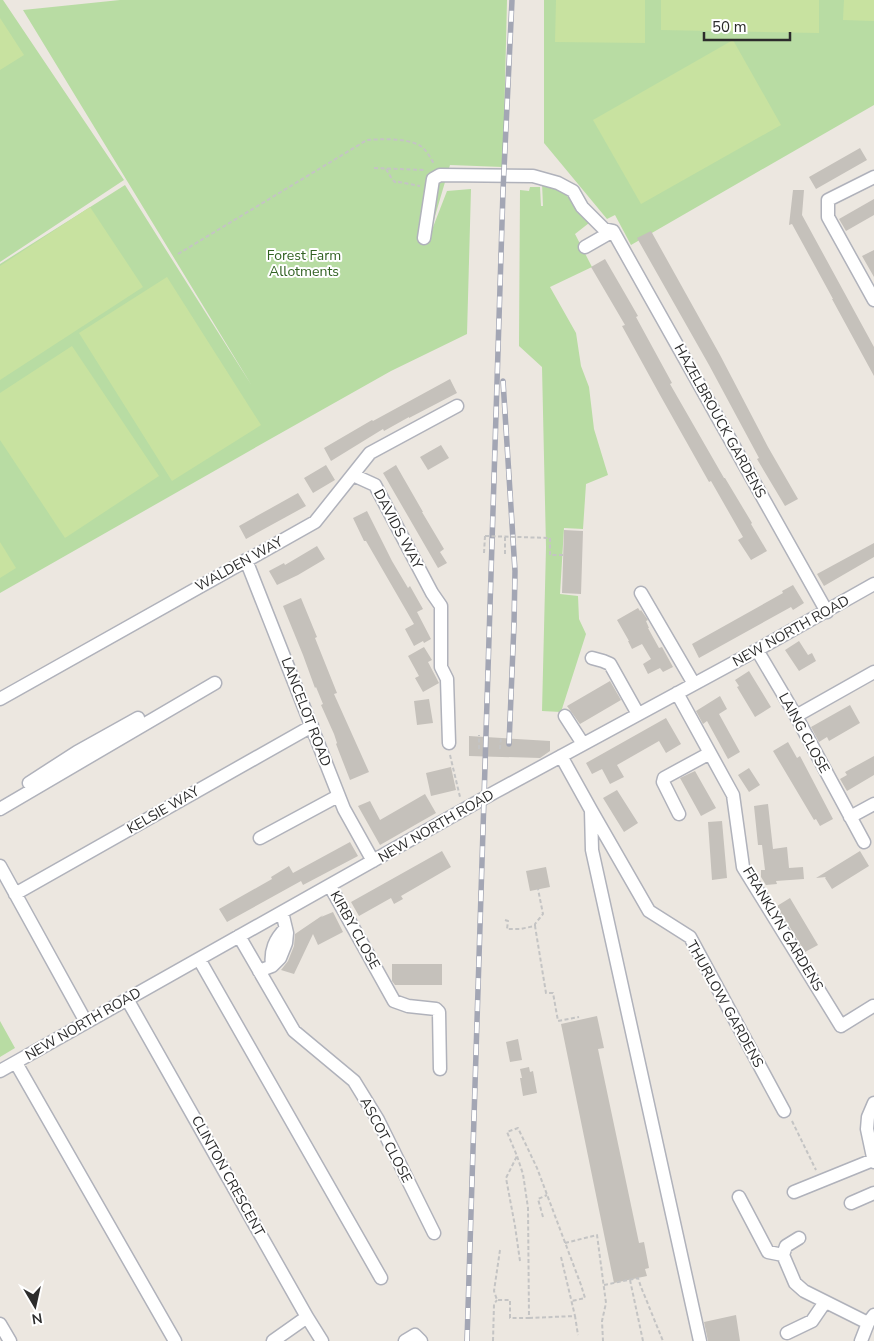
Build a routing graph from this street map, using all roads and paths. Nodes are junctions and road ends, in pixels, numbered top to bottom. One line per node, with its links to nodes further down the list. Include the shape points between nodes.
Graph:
1 (374, 168): 2 (path)
2 (386, 169): 3 (path); 5 (path, via 396,183)
3 (439, 173): 5 (street); 6 (street, via 533,176 550,180 573,192 582,207 604,229); 9 (path, via 420,145 390,139 367,140)
4 (874, 177): 10 (street, via 828,200 828,217)
5 (431, 188): 7 (street)
6 (614, 231): 8 (street); 20 (street, HAZELBROUCK GARDENS)
7 (424, 238)
8 (585, 248)
9 (178, 254)
10 (874, 300)
11 (457, 406): 12 (street, WALDEN WAY, via 370,453)
12 (353, 475): 17 (street, WALDEN WAY, via 315,522); 33 (street, DAVIDS WAY, via 375,485 441,606 442,667 447,679)
13 (505, 536): 14 (path, bridge, via 485,536); 15 (path); 16 (path, bridge, via 550,538 550,555)
14 (484, 552)
15 (505, 554)
16 (563, 555)
17 (246, 560): 26 (street, WALDEN WAY); 30 (street, LANCELOT ROAD)
18 (874, 584): 20 (street, NEW NORTH ROAD)
19 (641, 593): 24 (street)
20 (827, 612): 21 (street, NEW NORTH ROAD)
21 (757, 650): 24 (street, NEW NORTH ROAD); 29 (street, LAING CLOSE)
22 (592, 658): 27 (street, via 610,664)
23 (874, 672): 29 (street)
24 (694, 684): 25 (street, NEW NORTH ROAD)
25 (677, 693): 27 (street, NEW NORTH ROAD); 37 (street, FRANKLYN GARDENS)
26 (0, 699)
27 (638, 714): 34 (street, NEW NORTH ROAD)
28 (565, 716): 34 (street)
29 (796, 716): 46 (street, LAING CLOSE)
30 (312, 726): 39 (street, LANCELOT ROAD); 53 (street, KELSIE WAY)
31 (479, 735): 35 (path)
32 (501, 737): 36 (path)
33 (449, 743): 43 (path)
34 (582, 744): 38 (street, NEW NORTH ROAD)
35 (479, 749)
36 (500, 749)
37 (710, 753): 45 (street, via 664,778); 61 (street, FRANKLYN GARDENS, via 733,795 743,867 842,1026)
38 (561, 756): 43 (street, NEW NORTH ROAD); 44 (street, THURLOW GARDENS)
39 (338, 796): 47 (street); 49 (street, LANCELOT ROAD)
40 (0, 800): 42 (street, via 77,752 210,682)
41 (874, 804): 46 (street)
42 (0, 809)
43 (463, 810): 49 (street, NEW NORTH ROAD)
44 (591, 810): 68 (street, THURLOW GARDENS, via 649,911 690,938); 106 (street, via 592,850)
45 (679, 814)
46 (850, 817): 48 (street, LAING CLOSE)
47 (260, 838)
48 (864, 842)
49 (373, 861): 51 (street, NEW NORTH ROAD)
50 (0, 866): 53 (street)
51 (330, 886): 54 (street, NEW NORTH ROAD); 65 (street, KIRBY CLOSE, via 394,1001 408,1006 436,1008 439,1012)
52 (538, 889): 56 (path, via 543,914)
53 (15, 894): 63 (street)
54 (282, 912): 57 (street, NEW NORTH ROAD); 59 (street, via 286,943 280,958 272,966)
55 (505, 920): 56 (path, via 508,921 507,929)
56 (535, 926): 62 (path, via 546,993 553,993 558,1021)
57 (239, 936): 58 (street, NEW NORTH ROAD); 59 (street, ASCOT CLOSE)
58 (199, 959): 60 (street, NEW NORTH ROAD); 85 (street)
59 (259, 971): 78 (street, ASCOT CLOSE, via 294,1031 354,1081 378,1120)
60 (127, 999): 63 (street, NEW NORTH ROAD); 92 (street, CLINTON CRESCENT)
61 (873, 1006)
62 (580, 1017)
63 (86, 1022): 64 (street, NEW NORTH ROAD)
64 (16, 1063): 66 (street, NEW NORTH ROAD); 99 (street)
65 (440, 1069)
66 (0, 1071)
67 (874, 1102): 70 (street, via 867,1129)
68 (784, 1111): 71 (path)
69 (517, 1156): 74 (path, via 507,1132 518,1128); 84 (path, via 506,1178); 93 (path, via 528,1208)
70 (874, 1161): 71 (street)
71 (821, 1181): 72 (street)
72 (794, 1192)
73 (874, 1193): 76 (street)
74 (547, 1195): 77 (path, via 538,1198); 80 (path)
75 (739, 1196): 82 (street, via 768,1252)
76 (851, 1203)
77 (543, 1217)
78 (434, 1233)
79 (799, 1238): 82 (street, via 786,1246)
80 (565, 1243): 87 (path, via 597,1236); 89 (path, via 585,1298)
81 (500, 1250): 88 (path, via 494,1291)
82 (783, 1255): 90 (street, via 796,1283)
83 (561, 1257): 89 (path)
84 (520, 1261)
85 (381, 1278)
86 (630, 1280): 87 (path); 104 (path); 105 (path, via 638,1278)
87 (604, 1286): 103 (path)
88 (497, 1300): 93 (path, via 510,1300 510,1318); 102 (path, via 494,1304)
89 (572, 1301): 91 (path)
90 (825, 1302): 94 (street); 96 (street, via 812,1320)
91 (576, 1316): 93 (path); 97 (path)
92 (307, 1317): 100 (street); 101 (street, CLINTON CRESCENT)
93 (529, 1318)
94 (871, 1319): 107 (street)
95 (0, 1324): 98 (street)
96 (787, 1333)
97 (578, 1334)
98 (10, 1341)
99 (175, 1341)
100 (272, 1341)
101 (322, 1341)
102 (493, 1341)
103 (603, 1341)
104 (643, 1341)
105 (663, 1341)
106 (700, 1341)
107 (861, 1341)

